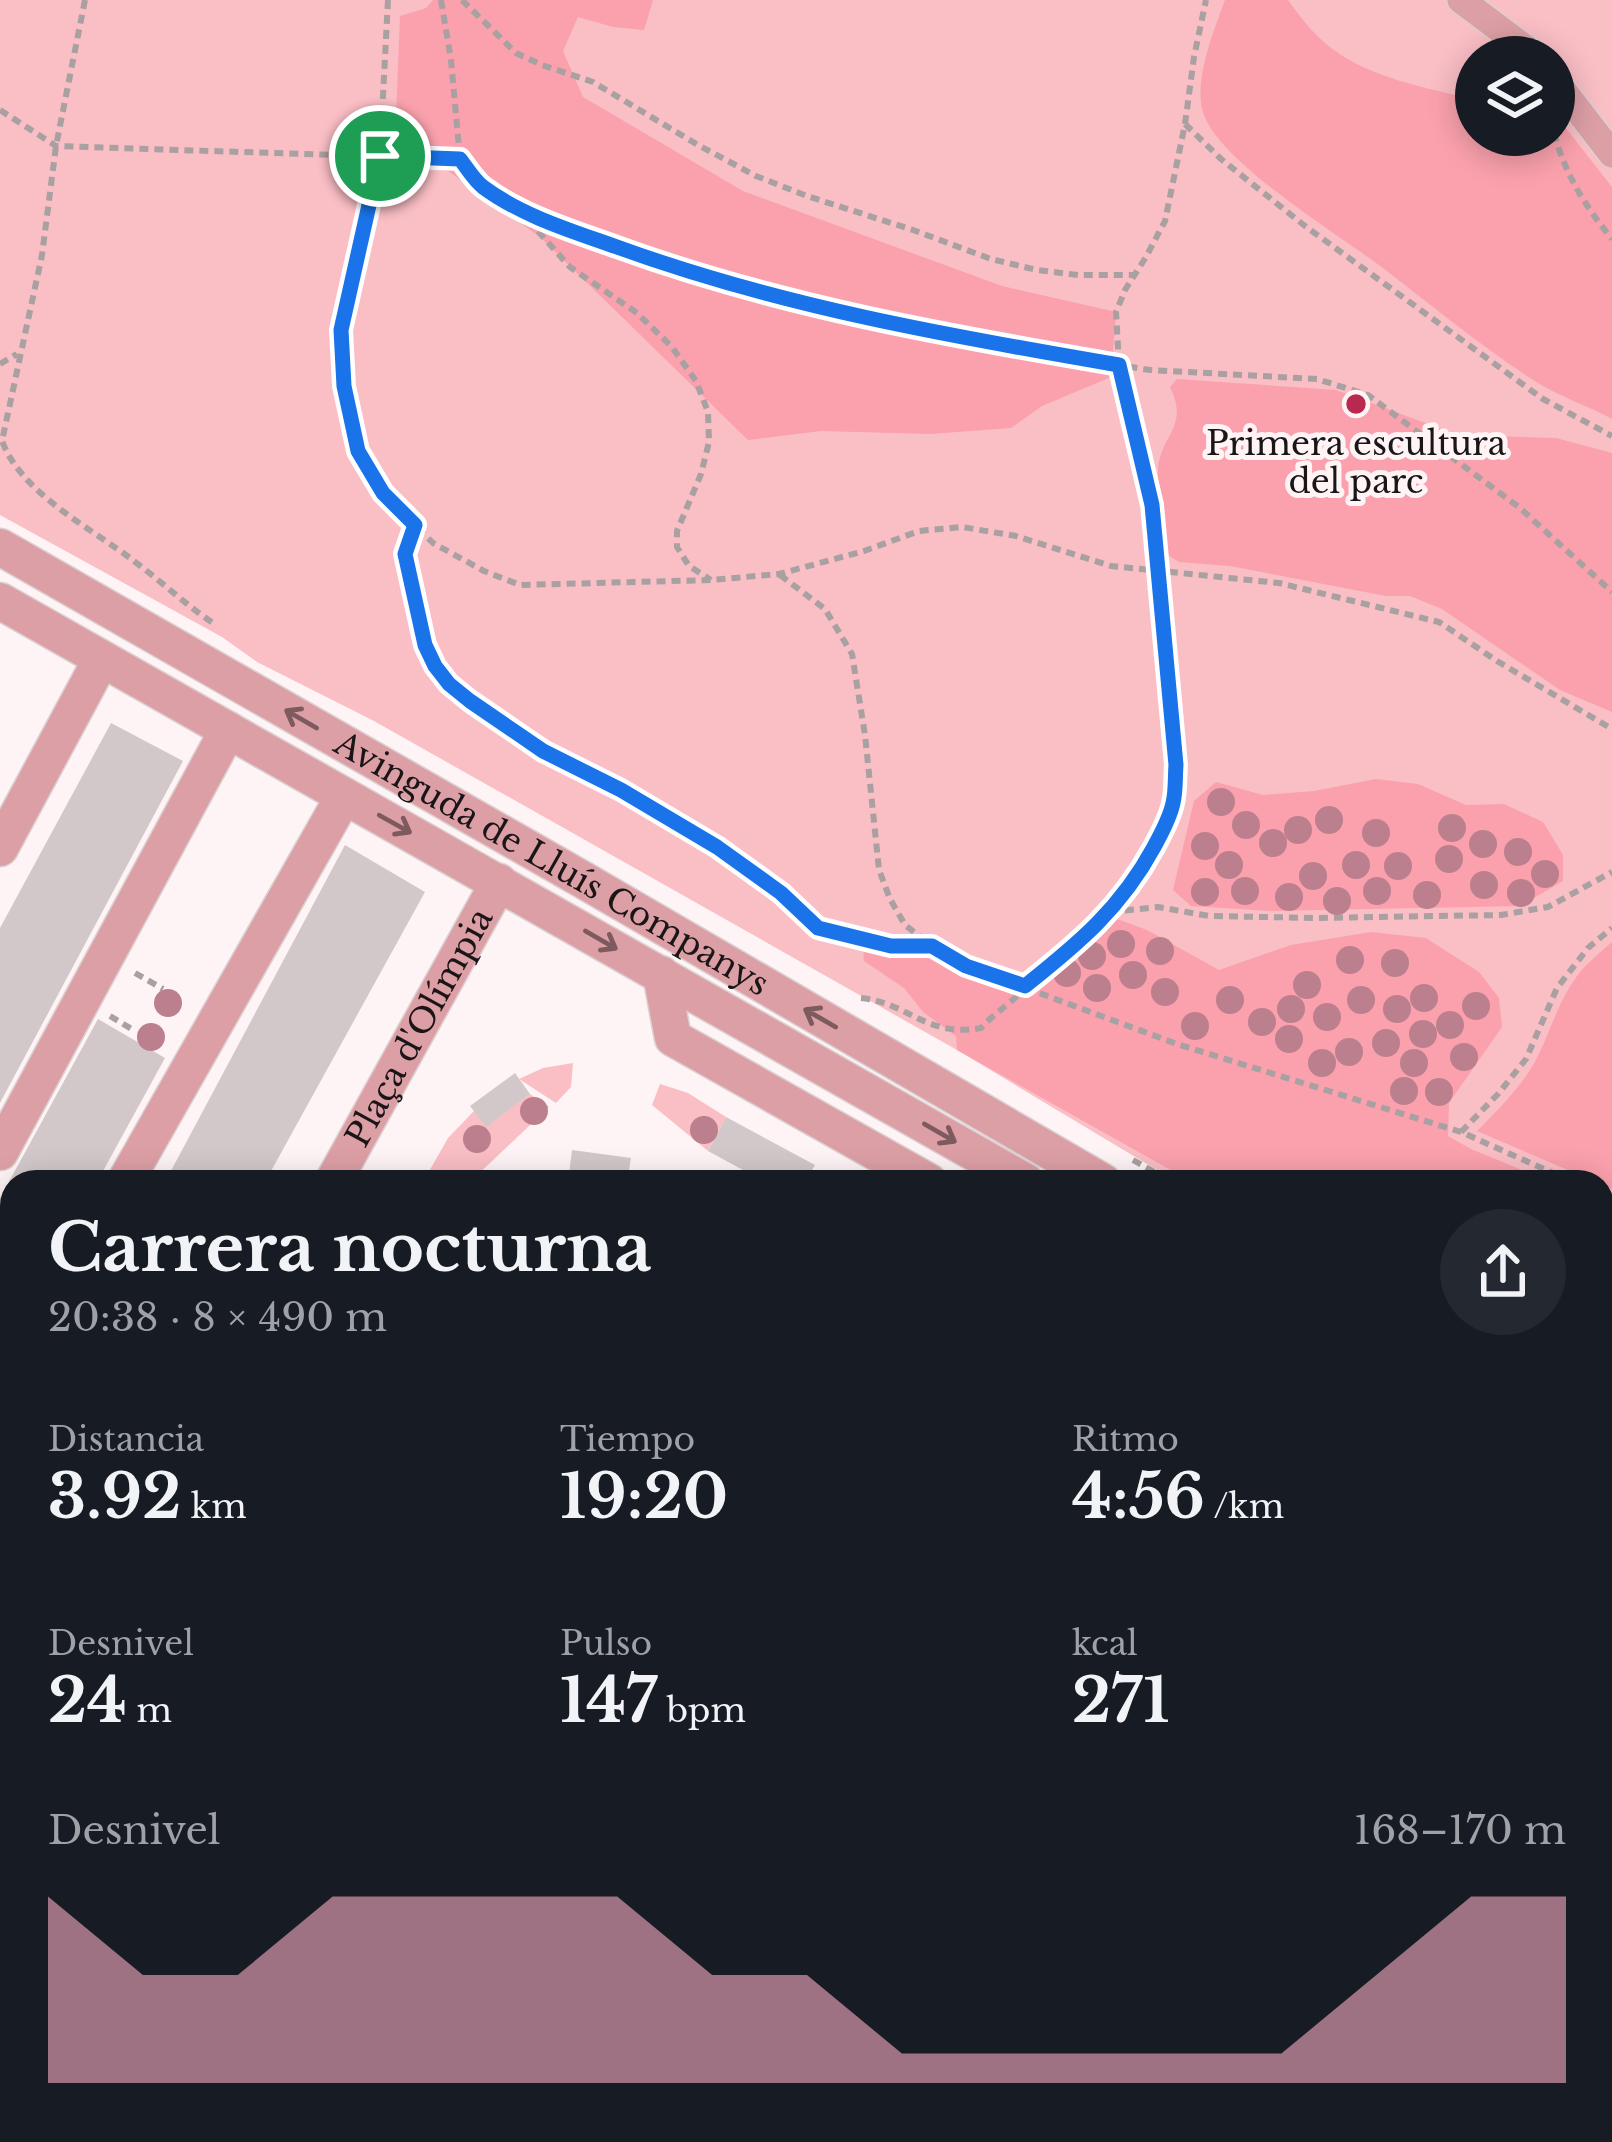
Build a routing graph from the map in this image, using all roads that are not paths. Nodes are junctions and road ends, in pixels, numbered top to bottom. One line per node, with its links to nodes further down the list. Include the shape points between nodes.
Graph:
1 (1461, 0): 2 (street)
2 (1509, 36)
3 (1575, 106): 4 (street)
4 (1612, 154)
5 (0, 548): 11 (street, Avinguda de Lluís Companys, one-way to 5)
6 (0, 602): 7 (street, Avinguda de Lluís Companys)
7 (101, 660): 8 (street, Avinguda de Lluís Companys); 10 (street)
8 (228, 730): 9 (street, Avinguda de Lluís Companys); 14 (street)
9 (344, 796): 12 (street, Avinguda de Lluís Companys, one-way to 12); 15 (street)
10 (0, 848)
11 (585, 881): 12 (street, Plaça d'Olímpia); 19 (street, Avinguda de Lluís Companys, one-way to 11)
12 (499, 882): 13 (street, Avinguda de Lluís Companys, one-way to 13); 16 (street, Plaça d'Olímpia)
13 (661, 974): 17 (street, via 673,1038); 18 (street, Avinguda de Lluís Companys, one-way to 18)
14 (0, 1152)
15 (132, 1170)
16 (340, 1170)
17 (907, 1170)
18 (1005, 1170)
19 (1082, 1170)

